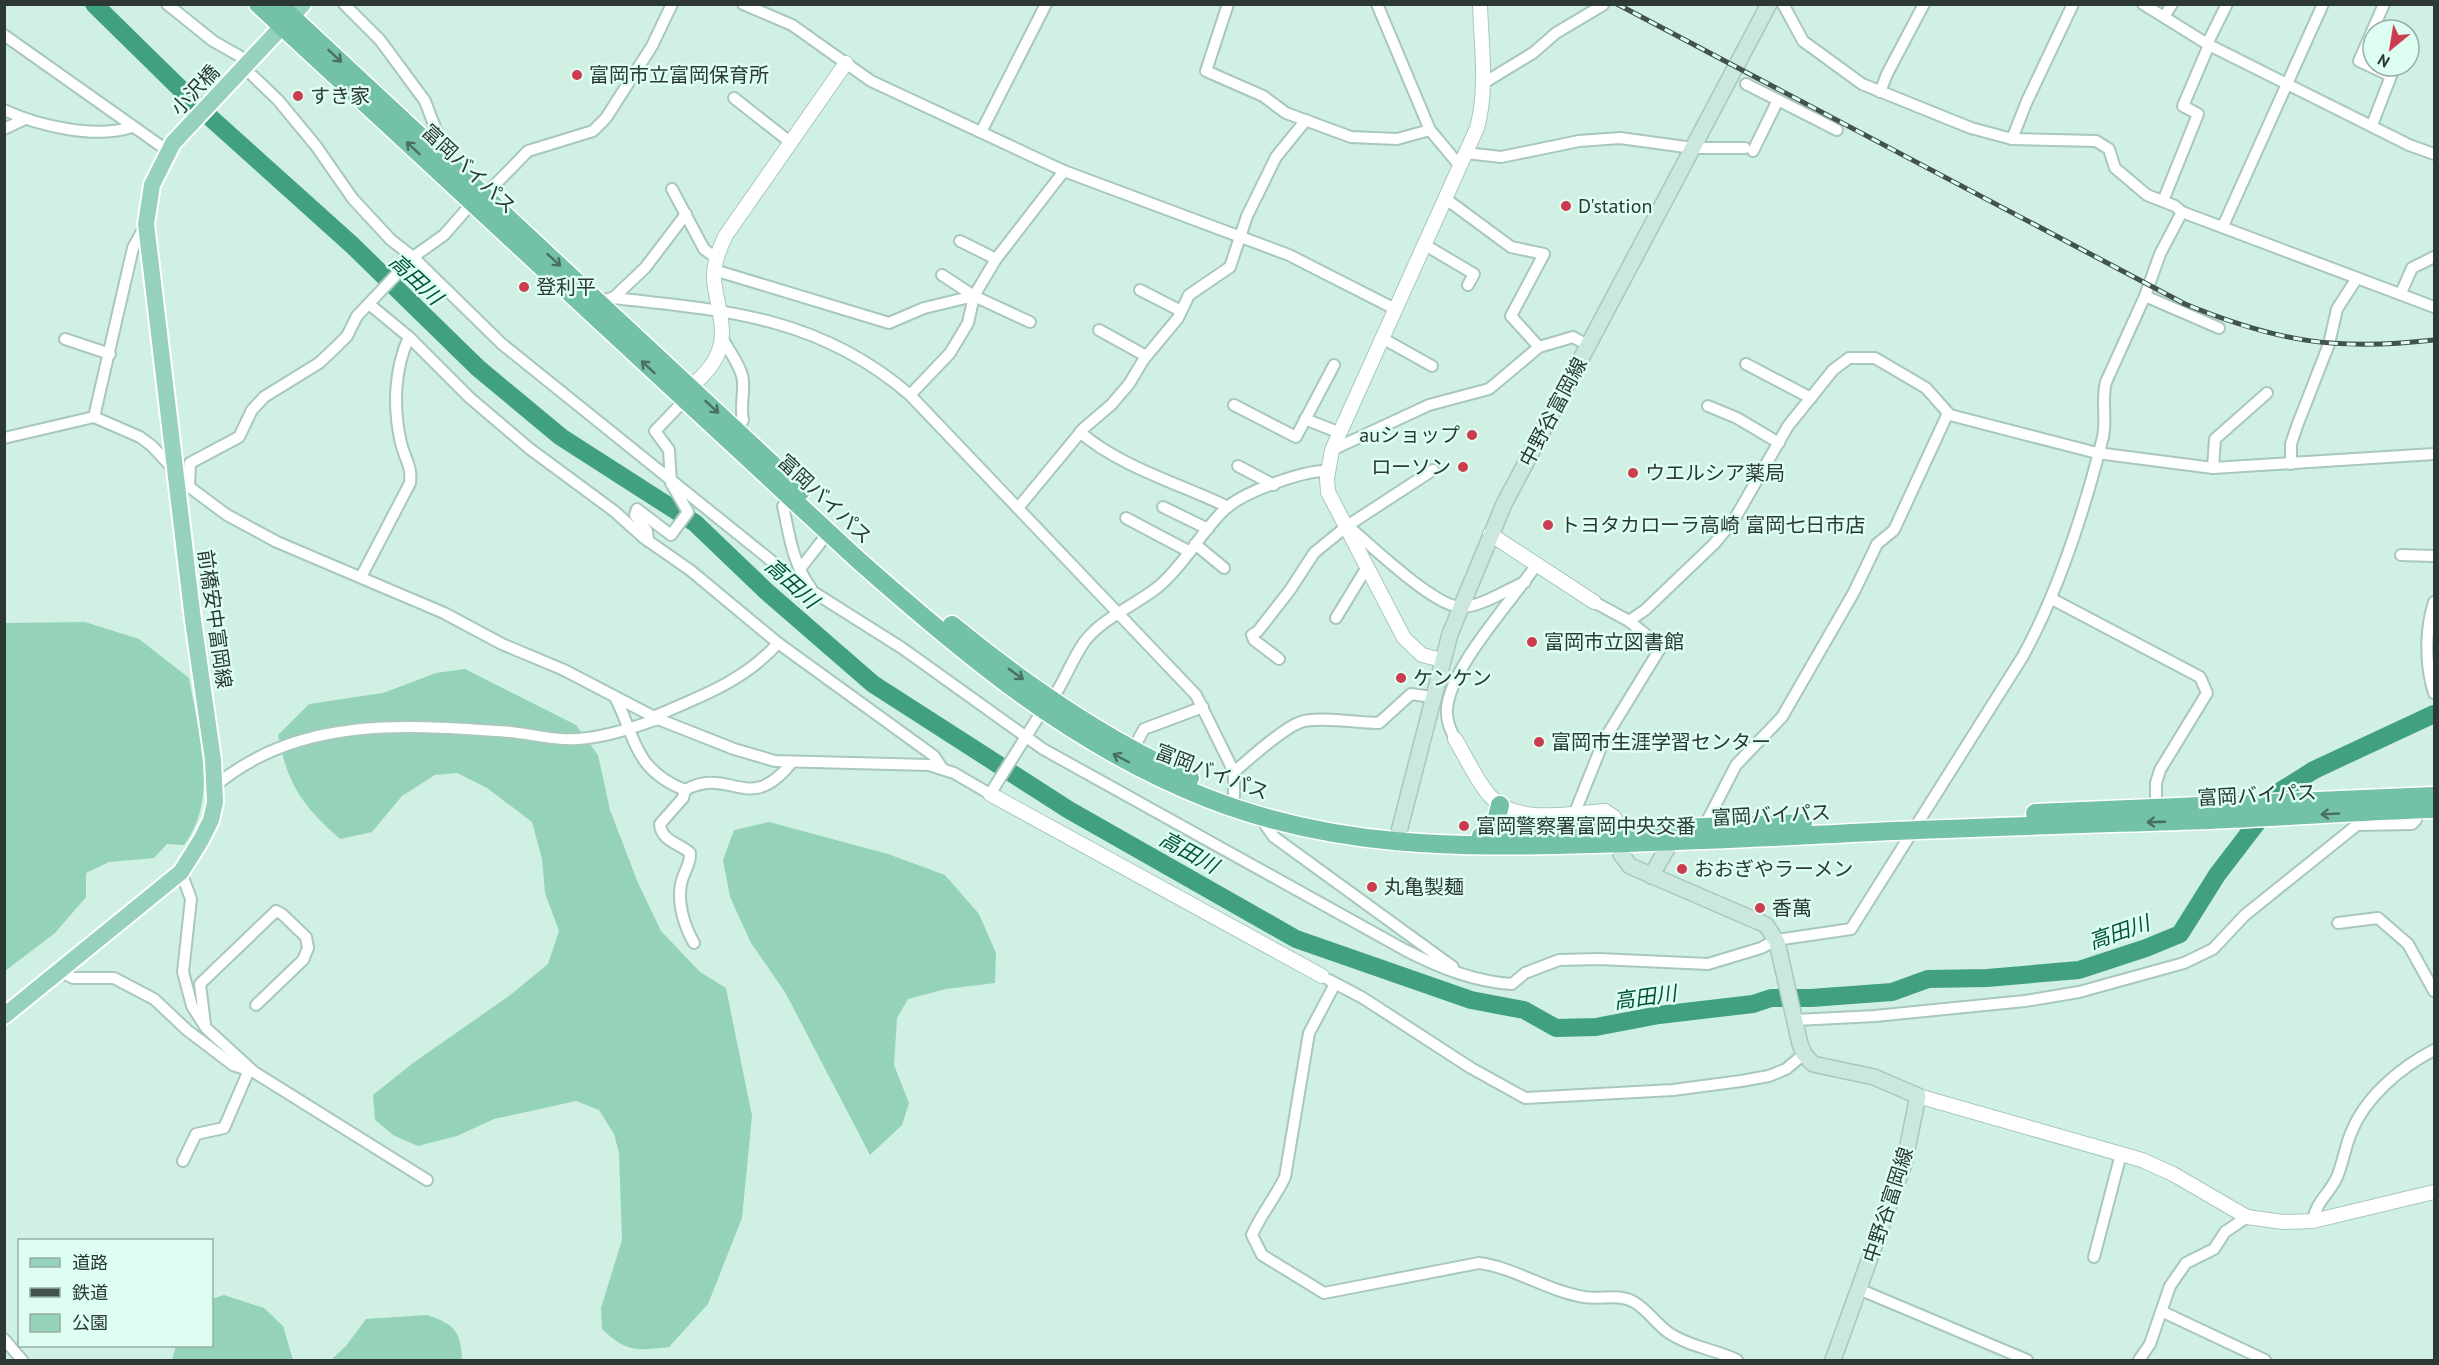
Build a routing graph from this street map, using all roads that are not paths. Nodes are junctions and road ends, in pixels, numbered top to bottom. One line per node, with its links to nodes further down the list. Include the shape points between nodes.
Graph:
1 (167, 4): 25 (street)
2 (258, 4): 20 (highway, 富岡バイパス)
3 (344, 4): 45 (street, via 380,40 425,101 441,143)
4 (672, 4): 51 (street, via 652,46 606,118 593,130 528,151)
5 (743, 4): 24 (street, via 792,25)
6 (1046, 4): 40 (street)
7 (1228, 4): 34 (street, via 1206,70 1263,96 1286,114)
8 (1377, 4): 38 (street)
9 (1480, 4): 26 (street)
10 (1603, 4): 26 (street, via 1556,33 1533,54)
11 (1769, 4): 44 (main road, 中野谷富岡線)
12 (1783, 4): 29 (street, via 1803,41 1845,74)
13 (1924, 4): 29 (street)
14 (2073, 4): 41 (street)
15 (2143, 4): 21 (street)
16 (2172, 4): 21 (street)
17 (2226, 4): 23 (street)
18 (2323, 4): 28 (street)
19 (2384, 4): 35 (street, via 2359,61 2391,76)
20 (289, 13): 25 (main road); 45 (highway, 富岡バイパス, one-way to 45); 51 (highway, 富岡バイパス, one-way to 20)
21 (2164, 17): 23 (street)
22 (4, 35): 36 (street)
23 (2208, 44): 28 (street); 53 (street, via 2182,106 2198,114)
24 (846, 63): 40 (street, via 871,81); 42 (street)
25 (250, 68): 43 (main road, 小沢橋); 61 (street, via 309,138 353,199 391,240)
26 (1482, 84): 46 (street, via 1481,113)
27 (1746, 84): 31 (street)
28 (2288, 84): 35 (street); 57 (street)
29 (1880, 92): 41 (street, via 1971,128)
30 (734, 98): 42 (street)
31 (1778, 100): 39 (street); 44 (street, via 1749,149)
32 (4, 110): 33 (street)
33 (25, 119): 36 (street, via 93,132 113,133); 37 (street)
34 (1306, 120): 38 (street, via 1351,137 1397,139); 58 (street, via 1276,157)
35 (2372, 125): 47 (street)
36 (132, 127): 43 (street)
37 (4, 129)
38 (1430, 130): 48 (street)
39 (1837, 130)
40 (981, 132): 49 (street)
41 (2012, 139): 53 (street, via 2096,141 2109,149 2115,168 2147,195)
42 (790, 142): 64 (street, via 726,235)
43 (171, 147): 56 (main road, 前橋安中富岡線, via 152,186)
44 (1693, 148): 46 (street, via 1620,138 1579,141 1501,157); 85 (main road, 中野谷富岡線)
45 (435, 150): 51 (highway, 富岡バイパス)
46 (1466, 153): 48 (street)
47 (2434, 154)
48 (1460, 166): 52 (street)
49 (1064, 171): 58 (street); 63 (street)
50 (672, 189): 55 (street)
51 (478, 199): 61 (street, via 444,236); 72 (highway, 富岡バイパス, one-way to 72); 92 (highway, 富岡バイパス, one-way to 51)
52 (1446, 199): 60 (street); 86 (street, via 1511,247 1544,254 1511,316)
53 (2163, 201): 54 (street)
54 (2182, 212): 57 (street); 71 (street, via 2160,254)
55 (686, 214): 64 (street); 72 (street, via 645,268)
56 (146, 224): 87 (street, via 133,248); 113 (main road, 前橋安中富岡線)
57 (2223, 226): 66 (street)
58 (1239, 238): 76 (street, via 1289,255); 77 (street, via 1230,267 1189,295)
59 (960, 241): 63 (street)
60 (1425, 245): 67 (street, via 1474,274); 76 (street)
61 (413, 257): 73 (street); 115 (street, via 502,344)
62 (2434, 257): 69 (street, via 2412,268)
63 (996, 259): 70 (street)
64 (715, 264): 70 (street, via 889,323 924,308); 75 (street)
65 (942, 275): 70 (street)
66 (2357, 278): 69 (street); 109 (street, via 2337,309 2329,345 2291,444)
67 (1468, 285)
68 (1140, 290): 77 (street)
69 (2401, 293): 74 (street)
70 (974, 296): 78 (street); 94 (street, via 968,322 950,353)
71 (2145, 296): 79 (street); 107 (street, via 2106,382 2104,434)
72 (606, 300): 75 (street); 92 (highway, 富岡バイパス)
73 (369, 304): 82 (street); 117 (street, via 357,316 347,336 319,363 264,397 252,410 239,437 190,463)
74 (2434, 307)
75 (721, 309): 81 (street); 94 (street, via 778,322 855,355 880,369)
76 (1395, 309): 83 (street)
77 (1181, 311): 88 (street)
78 (1030, 322)
79 (2219, 328)
80 (1098, 330): 88 (street)
81 (722, 336): 92 (street, via 713,363); 101 (street, via 743,382 743,420)
82 (409, 337): 127 (street, via 470,398); 135 (street, via 396,375 399,432 412,469 410,483)
83 (1382, 338): 91 (street); 103 (street)
84 (65, 339): 87 (street)
85 (1589, 346): 86 (street, via 1573,337); 126 (main road, 中野谷富岡線)
86 (1539, 347): 106 (street, via 1489,389 1429,405)
87 (110, 354): 99 (street)
88 (1146, 356): 102 (street, via 1112,405)
89 (1746, 364): 95 (street)
90 (1334, 365): 100 (street)
91 (1432, 366)
92 (686, 392): 101 (highway, 富岡バイパス, one-way to 101); 115 (street, via 655,431 669,450); 118 (highway, 富岡バイパス)
93 (2267, 393): 111 (street, via 2215,439)
94 (910, 395): 121 (street)
95 (1811, 398): 98 (street, via 1833,370 1849,358 1875,358 1926,388); 105 (street)
96 (1234, 405): 100 (street, via 1296,437)
97 (1708, 406): 105 (street)
98 (1948, 413): 107 (street); 173 (street, via 1894,530 1877,544 1782,717 1736,765)
99 (94, 417): 104 (street); 113 (street, via 141,437)
100 (1305, 419): 103 (street)
101 (737, 430): 152 (highway, 富岡バイパス, one-way to 152, via 910,591)
102 (1080, 432): 120 (street, via 1169,484 1189,488); 121 (street)
103 (1340, 433): 106 (street)
104 (4, 438)
105 (1779, 443): 144 (street, via 1734,520 1714,544)
106 (1332, 450): 114 (street)
107 (2097, 453): 111 (street); 138 (street)
108 (2434, 454): 109 (street)
109 (2291, 464): 111 (street)
110 (1238, 466): 116 (street)
111 (2213, 468)
112 (1434, 470): 123 (street)
113 (175, 471): 117 (street); 162 (main road, 前橋安中富岡線)
114 (1328, 471): 116 (street, via 1294,475); 123 (street, via 1328,492)
115 (670, 480): 127 (street, via 688,512 671,535 637,509 635,515 647,531); 137 (street)
116 (1274, 484): 120 (street)
117 (189, 486): 135 (street, via 227,515 277,542)
118 (790, 497): 125 (highway, 富岡バイパス); 134 (street, via 783,506)
119 (1163, 507): 124 (street)
120 (1228, 507): 124 (street)
121 (1018, 508): 142 (street)
122 (1126, 518): 128 (street)
123 (1347, 526): 132 (street); 141 (street, via 1434,597); 146 (street, via 1314,553 1290,590 1252,635)
124 (1208, 529): 128 (street)
125 (828, 533): 134 (street); 152 (highway, 富岡バイパス, via 941,632)
126 (1490, 534): 131 (street); 141 (main road, 中野谷富岡線)
127 (648, 542): 145 (street, via 690,570)
128 (1193, 548): 133 (street); 142 (street, via 1181,566 1156,588)
129 (2401, 555): 130 (street)
130 (2434, 556)
131 (1537, 564): 136 (street); 139 (street)
132 (1367, 567): 143 (street); 147 (street, via 1404,638 1422,655)
133 (1224, 568)
134 (800, 569): 137 (street)
135 (361, 577): 150 (street)
136 (1525, 582): 141 (street, via 1473,605); 157 (street, via 1453,684 1447,717)
137 (814, 592): 156 (street, via 902,648)
138 (2052, 599): 169 (street, via 2200,677 2207,693 2160,770); 172 (street, via 2023,656)
139 (1594, 602): 144 (street)
140 (2434, 602): 148 (street, via 2428,648)
141 (1459, 607): 147 (main road, 中野谷富岡線)
142 (1118, 613): 152 (street, via 1084,642); 153 (street)
143 (1336, 618)
144 (1629, 621): 170 (street, via 1661,647 1604,740)
145 (778, 643): 154 (street, via 744,674); 160 (street, via 934,756)
146 (1279, 659)
147 (1442, 660): 151 (main road, 中野谷富岡線)
148 (2431, 675): 149 (street)
149 (2434, 693)
150 (615, 697): 154 (street); 155 (street)
151 (1432, 697): 161 (street, via 1411,694 1379,723 1300,722); 176 (main road, 中野谷富岡線)
152 (1047, 706): 156 (street); 158 (highway, 富岡バイパス); 171 (highway, 富岡バイパス, one-way to 152, via 1206,798 1109,752)
153 (1203, 707): 158 (street, via 1144,729); 161 (street)
154 (655, 718): 155 (street); 159 (street, via 756,757)
155 (627, 730): 162 (street, via 577,740 453,728 330,732 260,755); 163 (street, via 648,766)
156 (1026, 736): 164 (street); 184 (street, via 1365,928)
157 (1455, 739): 167 (street, via 1479,780)
158 (1133, 749): 165 (highway, 富岡バイパス)
159 (792, 762): 160 (street); 163 (street, via 781,776 759,789 706,781)
160 (942, 768): 164 (street)
161 (1234, 772): 165 (street)
162 (215, 786): 178 (main road, 前橋安中富岡線, via 211,820)
163 (685, 790): 182 (street, via 683,798 660,824 664,837 690,853 681,882 686,930)
164 (992, 792): 185 (street)
165 (1234, 796): 176 (highway, 富岡バイパス)
166 (2434, 796): 168 (highway, 富岡バイパス)
167 (1500, 805): 170 (street, via 1521,814); 174 (highway, via 1495,825)
168 (2418, 806): 169 (highway, 富岡バイパス); 172 (highway, 富岡バイパス, one-way to 172, via 2214,819); 190 (street, via 2412,824 2357,825 2245,915 2213,949 2184,963 2079,992 2025,1001 1875,1016)
169 (2156, 808): 172 (highway, 富岡バイパス)
170 (1575, 812): 175 (street, via 1605,811 1614,817)
171 (1268, 818): 176 (highway, 富岡バイパス, via 1355,838); 184 (street, via 1266,826 1274,837)
172 (1919, 824): 173 (highway, 富岡バイパス); 177 (highway, 富岡バイパス); 181 (street, via 1851,929)
173 (1704, 827): 175 (highway, 富岡バイパス)
174 (1481, 836): 175 (highway, 富岡バイパス); 176 (highway, 富岡バイパス)
175 (1620, 836): 176 (highway, 富岡バイパス, via 1480,847); 177 (highway, 富岡バイパス); 179 (main road, via 1626,861)
176 (1396, 837)
177 (1671, 842): 179 (main road)
178 (181, 872): 183 (main road, 前橋安中富岡線); 191 (street, via 191,899 183,972 192,1006)
179 (1651, 876): 181 (main road, via 1753,918 1766,925)
180 (2338, 923): 187 (street, via 2378,918 2408,944)
181 (1776, 941): 184 (street, via 1708,964 1559,960 1525,973 1512,984); 190 (main road)
182 (694, 943)
183 (60, 972): 189 (main road, 前橋安中富岡線); 194 (street, via 73,978 114,978 144,993 233,1065)
184 (1464, 975)
185 (1322, 976): 186 (street)
186 (1335, 984): 193 (street, via 1525,1098 1673,1090 1741,1081 1786,1069); 207 (street, via 1309,1033 1285,1177 1252,1235 1262,1255 1324,1293 1479,1263 1496,1265 1586,1298 1615,1296 1633,1301 1667,1332 1690,1345)
187 (2434, 991)
188 (256, 1005): 191 (street, via 303,960 308,948 306,937 276,911 200,984)
189 (4, 1016)
190 (1795, 1017): 193 (main road)
191 (206, 1028): 194 (street)
192 (2434, 1050): 201 (street, via 2403,1068 2362,1112 2336,1178 2314,1212)
193 (1804, 1054): 195 (main road, via 1813,1064 1874,1077)
194 (251, 1071): 197 (street, via 224,1128 196,1134); 198 (street)
195 (1918, 1096): 196 (street); 203 (main road, 中野谷富岡線, via 1905,1164)
196 (2121, 1154): 200 (street, via 2173,1174); 202 (street)
197 (183, 1161)
198 (427, 1180)
199 (2434, 1192): 201 (street)
200 (2247, 1217): 201 (street); 204 (street, via 2225,1232 2214,1249 2186,1263 2170,1286)
201 (2313, 1221)
202 (2094, 1257)
203 (1861, 1290): 208 (main road, 中野谷富岡線); 209 (street)
204 (2163, 1312): 210 (street); 211 (street)
205 (4, 1339): 206 (street)
206 (22, 1360)
207 (1737, 1360)
208 (1833, 1360)
209 (2027, 1360)
210 (2139, 1360)
211 (2265, 1360)

